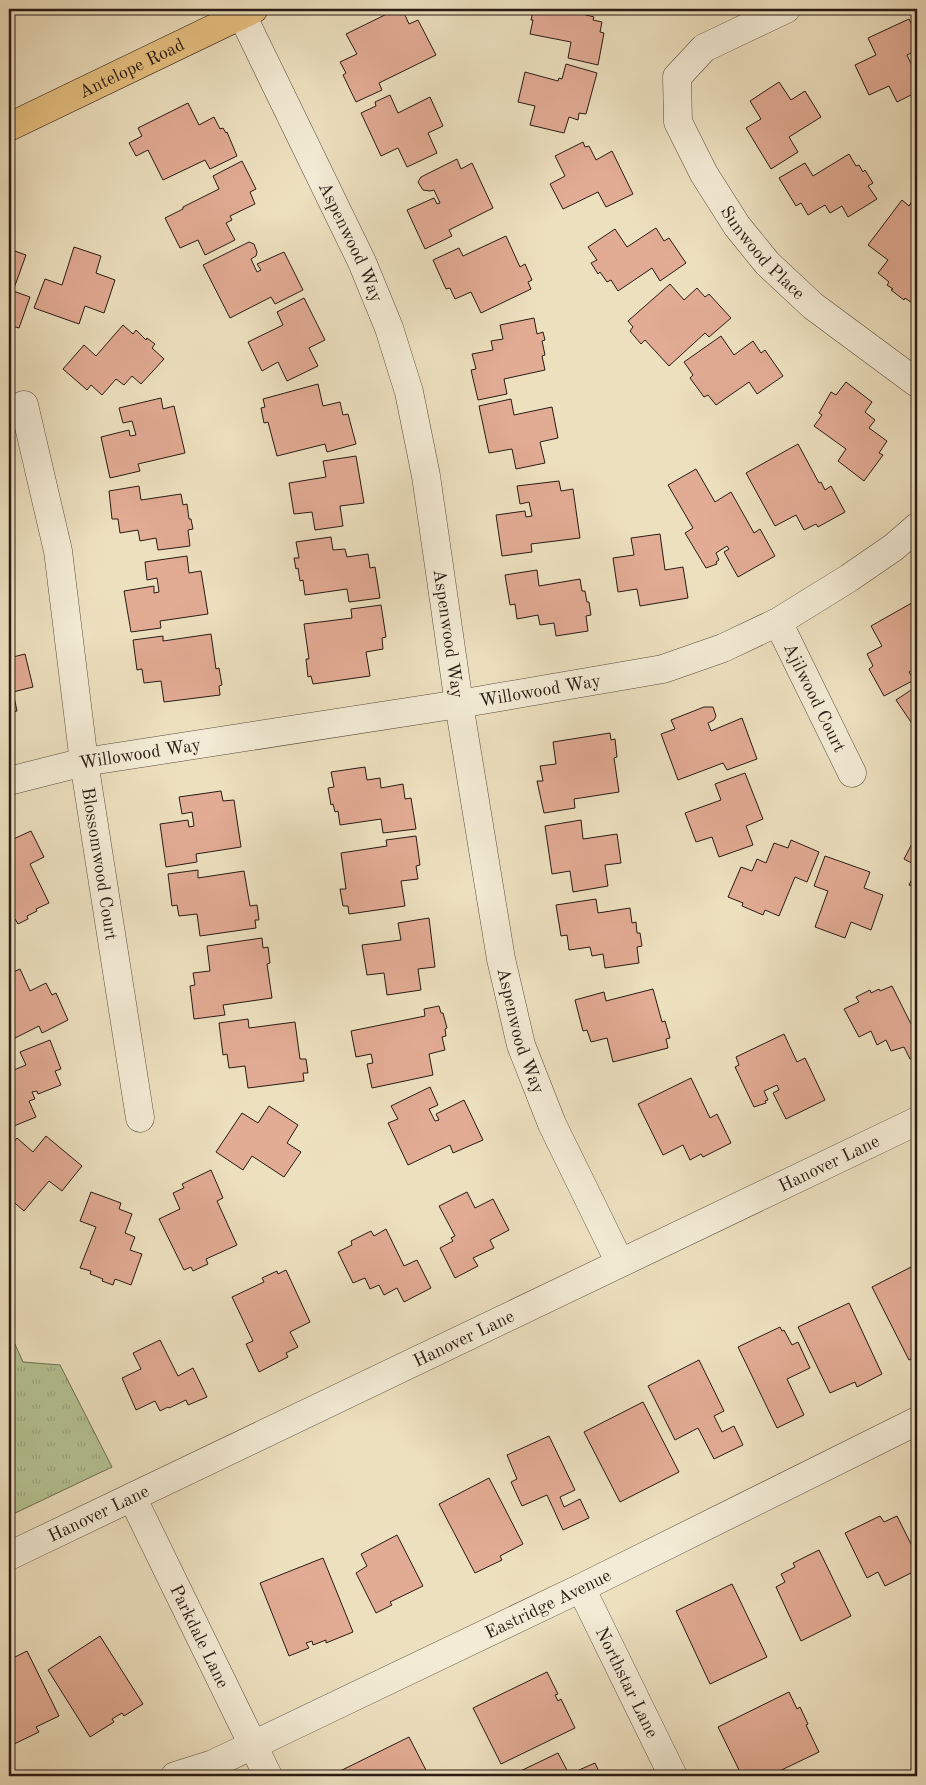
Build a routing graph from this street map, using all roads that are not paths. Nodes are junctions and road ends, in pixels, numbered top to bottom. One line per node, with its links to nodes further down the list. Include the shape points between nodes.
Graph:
1 (786, 9): 4 (street, Sunwood Place, via 704,48 677,77 678,122 704,174 736,226 768,264 813,306)
2 (248, 12): 3 (main road, Antelope Road); 8 (street, Aspenwood Way, via 390,328 426,476)
3 (9, 127)
4 (917, 383)
5 (16, 408): 9 (street, Blossomwood Court, via 58,551)
6 (917, 527): 7 (street, Willowood Way, via 849,578)
7 (778, 622): 8 (street, Willowood Way, via 723,648 663,670); 10 (street, Ajilwood Court)
8 (459, 704): 9 (street, Willowood Way); 14 (street, Aspenwood Way, via 501,960 521,1045 552,1124)
9 (84, 762): 11 (street, Willowood Way); 12 (street, Blossomwood Court)
10 (852, 773)
11 (9, 781)
12 (140, 1118)
13 (917, 1121): 14 (street, Hanover Lane)
14 (620, 1262): 16 (street, Hanover Lane)
15 (917, 1421): 18 (street, Eastridge Avenue)
16 (132, 1497): 17 (street, Hanover Lane); 19 (street, Parkdale Lane)
17 (9, 1556)
18 (581, 1588): 19 (street, Eastridge Avenue); 22 (street, Northstar Lane)
19 (253, 1745): 20 (street, Eastridge Avenue, via 213,1764); 21 (street, Parkdale Lane)
20 (175, 1776)
21 (268, 1776)
22 (673, 1776)

